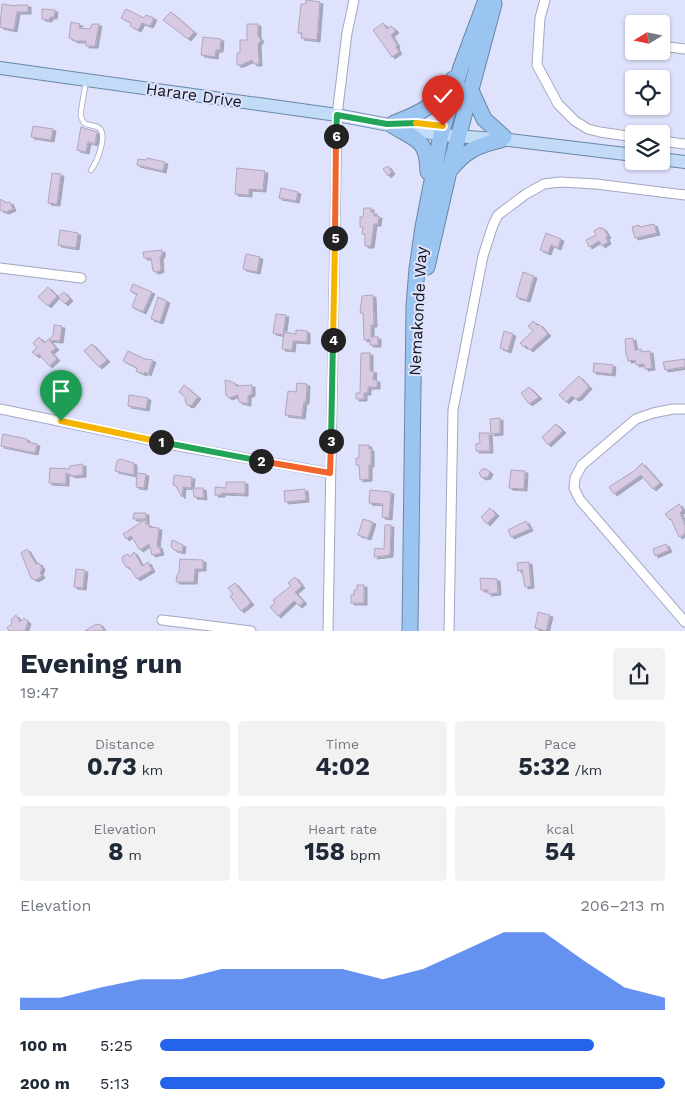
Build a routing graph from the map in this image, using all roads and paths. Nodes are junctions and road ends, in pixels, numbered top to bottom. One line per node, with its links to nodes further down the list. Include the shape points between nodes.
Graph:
1 (354, 0): 11 (street)
2 (486, 0): 7 (highway, Nemakonde Way)
3 (496, 0): 10 (highway, Nemakonde Way)
4 (545, 0): 15 (street, via 540,18 537,65 558,104 588,129)
5 (670, 47): 6 (street)
6 (685, 49)
7 (460, 67): 12 (highway, via 437,100 423,112); 13 (highway, Nemakonde Way)
8 (0, 68): 9 (main road, Harare Drive)
9 (86, 80): 11 (main road, Harare Drive); 22 (lane, via 81,117 84,123 102,130 104,136)
10 (470, 88): 14 (highway, Nemakonde Way); 16 (highway, via 484,119)
11 (337, 115): 12 (main road, Harare Drive); 30 (street)
12 (391, 124): 13 (main road, Harare Drive, via 412,123); 25 (highway, via 420,142 427,154)
13 (442, 131): 14 (main road, Harare Drive); 25 (highway, Nemakonde Way)
14 (459, 133): 16 (main road, Harare Drive); 23 (highway, Nemakonde Way)
15 (625, 136)
16 (505, 139): 19 (main road, Harare Drive); 23 (highway, via 476,146)
17 (670, 142): 18 (street)
18 (685, 144)
19 (625, 154)
20 (670, 160): 21 (main road)
21 (685, 162)
22 (91, 170)
23 (448, 171): 36 (highway, Nemakonde Way, via 424,290)
24 (685, 195): 37 (street, via 596,184 544,184 513,204 492,224 453,410)
25 (429, 196): 35 (highway, Nemakonde Way, via 414,306)
26 (0, 268): 27 (street)
27 (81, 278)
28 (0, 409): 30 (street)
29 (685, 409): 32 (street, via 636,419 582,465 574,488 580,500)
30 (330, 473): 34 (street)
31 (162, 620): 33 (street)
32 (685, 622)
33 (251, 631)
34 (328, 631)
35 (410, 631)
36 (420, 631)
37 (450, 631)

